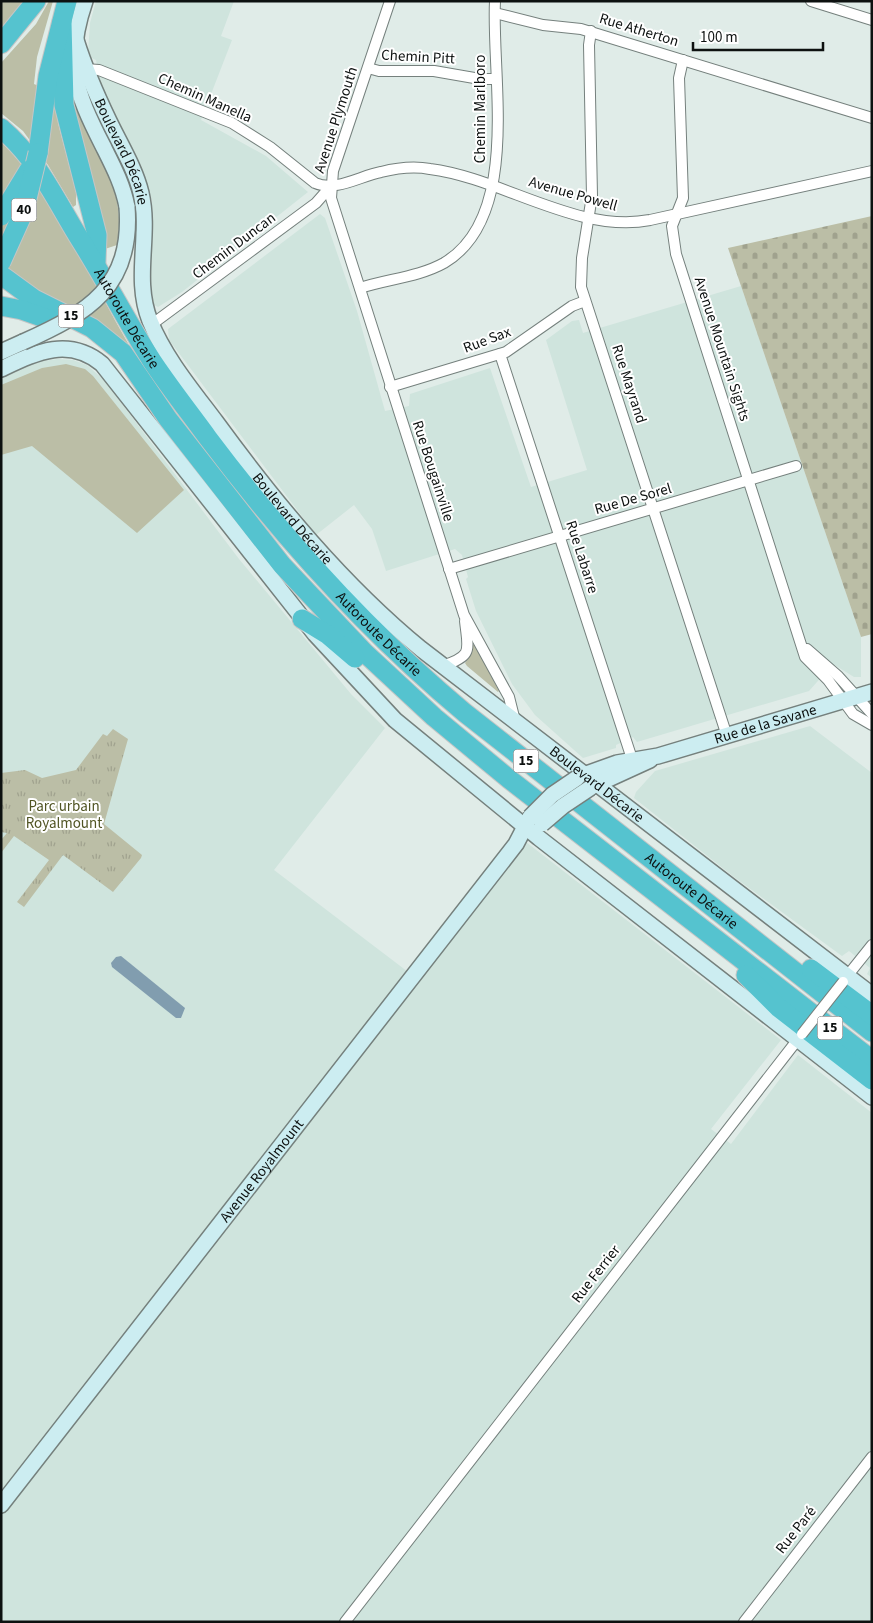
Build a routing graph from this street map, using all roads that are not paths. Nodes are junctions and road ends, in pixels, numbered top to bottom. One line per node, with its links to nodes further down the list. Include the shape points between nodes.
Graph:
1 (36, 1): 12 (highway)
2 (67, 1): 9 (highway, 15)
3 (85, 1): 11 (main road)
4 (390, 1): 14 (street, Avenue Plymouth)
5 (495, 1): 7 (street, Chemin Marlboro)
6 (815, 2): 8 (street)
7 (494, 13): 10 (street, Rue Atherton); 16 (street, Chemin Marlboro)
8 (872, 20)
9 (62, 22): 19 (highway, 40, via 48,76); 27 (highway, 15, via 62,79 68,123 96,235)
10 (591, 31): 13 (street, Rue Atherton); 25 (street, Rue Mayrand, via 592,196)
11 (76, 40): 15 (main road, Boulevard Décarie); 36 (main road, bridge, via 73,61 78,91 118,177 126,206 127,231 123,252 114,276 102,293 72,319)
12 (2, 44)
13 (683, 60): 17 (street, Rue Atherton); 23 (street, Avenue Mountain Sights, via 679,78 683,198)
14 (368, 68): 16 (street, Chemin Pitt, via 379,71 429,70); 21 (street, Avenue Plymouth, via 333,171)
15 (85, 69): 21 (street, Chemin Manella, via 99,70 224,119 263,142 315,183); 34 (main road, Boulevard Décarie, via 141,192 145,227 141,282)
16 (496, 79): 22 (street, Chemin Marlboro, via 498,145)
17 (872, 118)
18 (1, 128): 27 (highway, Autoroute Décarie, via 35,163)
19 (38, 153): 24 (highway, bridge); 26 (highway, 40, bridge, via 24,211)
20 (870, 169): 23 (street, Avenue Powell)
21 (331, 186): 22 (street, Avenue Powell, via 382,171 417,168 450,172); 29 (street, Avenue Plymouth, via 333,204); 34 (street, Chemin Duncan, via 316,203)
22 (492, 186): 25 (street, Avenue Powell); 29 (street, Chemin Marlboro, via 476,228 452,257 425,271)
23 (676, 214): 25 (street, Avenue Powell, via 624,223); 42 (street, Avenue Mountain Sights, via 672,226 676,254)
24 (1, 216)
25 (589, 218): 30 (street, Rue Mayrand, via 580,275)
26 (1, 262)
27 (96, 262): 59 (highway, Autoroute Décarie / 15, via 139,340 177,396 277,526 352,609 465,713)
28 (1, 275): 40 (highway, Autoroute Décarie / 15, via 27,295 84,323 109,340 134,366)
29 (360, 288): 35 (street, Avenue Plymouth)
30 (585, 301): 37 (street, Rue Sax, via 572,306); 43 (street, Rue Mayrand)
31 (1, 306): 33 (highway)
32 (1, 315): 33 (highway)
33 (40, 316): 40 (highway, via 70,328 100,347)
34 (151, 325): 48 (main road, Boulevard Décarie, via 177,370 303,533 391,624)
35 (374, 335): 39 (street, Rue Bougainville)
36 (1, 352)
37 (500, 354): 39 (street, Rue Sax); 44 (street, Rue Labarre)
38 (1, 369): 47 (main road, via 37,352 59,348 80,351 102,364)
39 (390, 387): 45 (street, Rue Bougainville)
40 (168, 420): 49 (highway, Autoroute Décarie / 15, via 282,565)
41 (796, 466): 42 (street, Rue De Sorel)
42 (749, 480): 43 (street, Rue De Sorel); 51 (street, Avenue Mountain Sights, via 805,657)
43 (654, 508): 44 (street, Rue De Sorel); 55 (street, Rue Mayrand)
44 (559, 536): 45 (street, Rue De Sorel); 56 (street, Rue Labarre)
45 (449, 569): 46 (street, Rue Bougainville)
46 (464, 615): 48 (street, Rue Bougainville, via 468,645 465,656 461,661); 53 (street, Rue Bougainville, via 509,697)
47 (302, 619): 49 (highway, via 328,634 371,671); 58 (main road, via 395,720)
48 (442, 666): 53 (main road, Boulevard Décarie)
49 (391, 677): 60 (highway, Autoroute Décarie / 15, via 484,758)
50 (872, 692): 51 (main road, Rue de la Savane)
51 (849, 699): 52 (street, Avenue Mountain Sights); 54 (street, Avenue Mountain Sights, via 856,717); 55 (main road, Rue de la Savane)
52 (872, 714)
53 (515, 721): 57 (main road, Boulevard Décarie)
54 (872, 725)
55 (727, 736): 56 (main road, Rue de la Savane)
56 (633, 764): 57 (main road, Rue de la Savane)
57 (588, 781): 58 (main road, Rue de la Savane, bridge, via 552,795); 62 (main road, Boulevard Décarie)
58 (529, 828): 66 (main road); 71 (main road, Avenue Royalmount)
59 (698, 894): 64 (highway, via 763,933); 65 (highway, Autoroute Décarie / 15)
60 (694, 922): 67 (highway, Autoroute Décarie / 15); 68 (highway, via 779,1008)
61 (872, 945): 62 (street, Rue Ferrier)
62 (845, 979): 63 (main road, Boulevard Décarie); 66 (street, Rue Ferrier, bridge)
63 (872, 995)
64 (872, 1014)
65 (872, 1032)
66 (800, 1037): 69 (main road); 72 (street, Rue Ferrier)
67 (872, 1060)
68 (872, 1080)
69 (872, 1097)
70 (872, 1457): 73 (street, Rue Paré)
71 (1, 1505)
72 (345, 1622)
73 (744, 1622)

